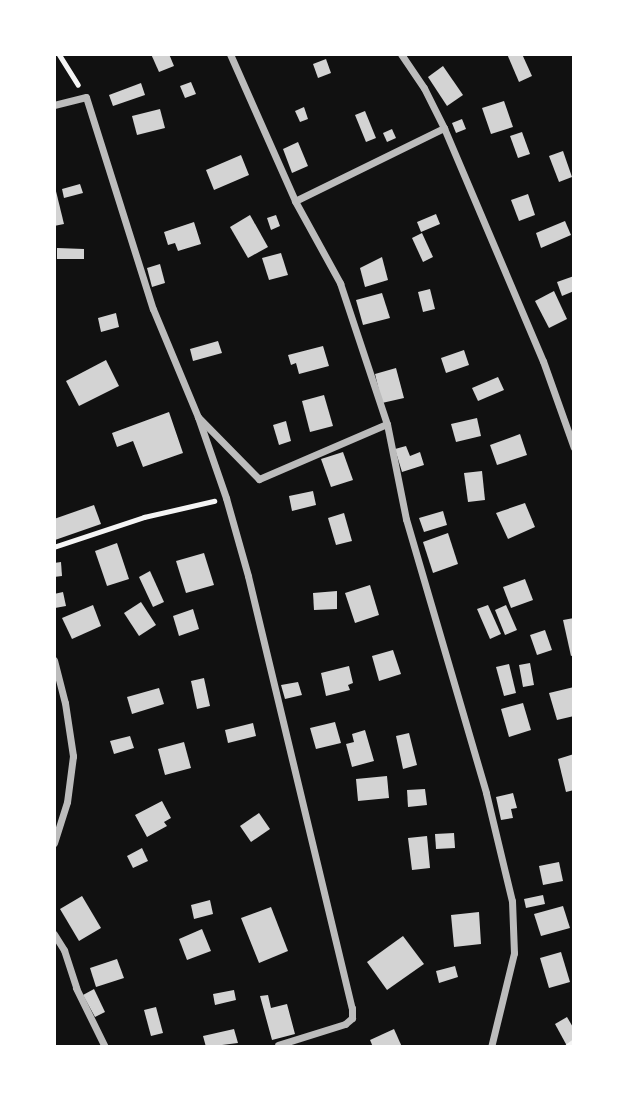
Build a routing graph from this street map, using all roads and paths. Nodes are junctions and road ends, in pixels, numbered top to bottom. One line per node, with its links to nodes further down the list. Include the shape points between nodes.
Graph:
1 (59, 54): 4 (path)
2 (230, 54): 7 (street)
3 (401, 54): 6 (street)
4 (86, 97): 5 (street); 8 (street, via 153,309)
5 (54, 105)
6 (444, 128): 7 (street); 10 (street, via 543,361)
7 (295, 201): 9 (street, via 340,283)
8 (198, 417): 9 (street, via 259,479); 11 (street)
9 (387, 424): 19 (street, via 405,519 486,793 512,901 514,953)
10 (574, 448)
11 (226, 498): 12 (path, via 144,517); 17 (street, via 352,1008 352,1018 345,1024)
12 (54, 547)
13 (54, 660): 14 (street, via 73,757 67,802)
14 (54, 843)
15 (54, 934): 18 (street)
16 (574, 1041): 20 (path)
17 (277, 1046)
18 (105, 1047)
19 (491, 1047)
20 (566, 1047)

